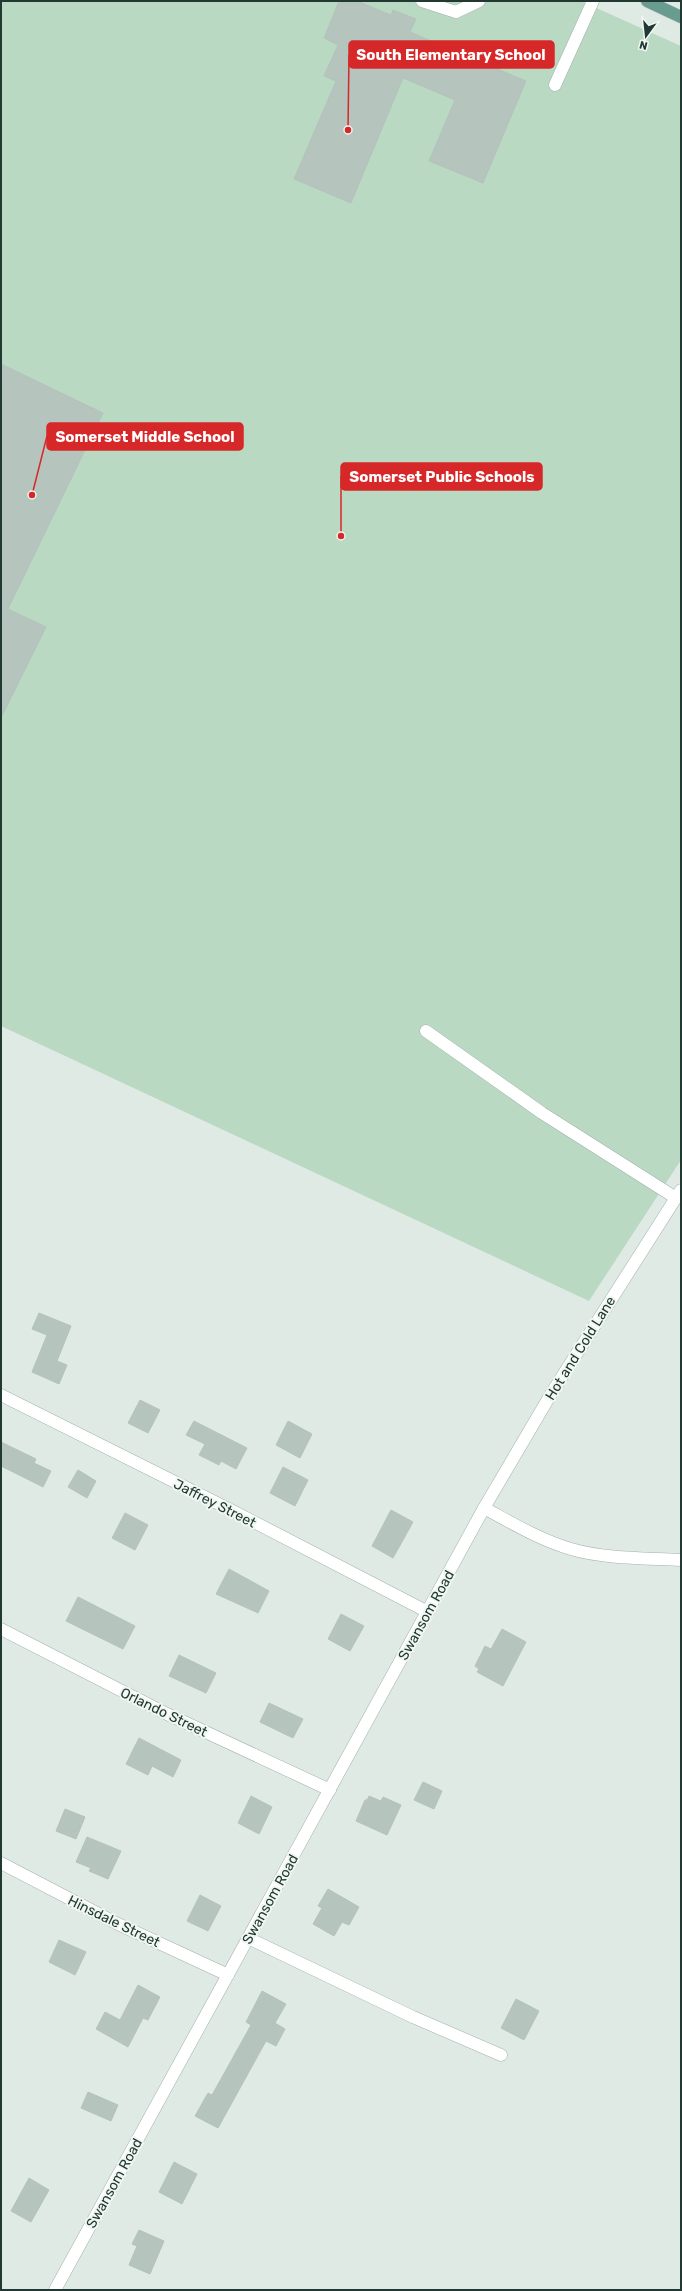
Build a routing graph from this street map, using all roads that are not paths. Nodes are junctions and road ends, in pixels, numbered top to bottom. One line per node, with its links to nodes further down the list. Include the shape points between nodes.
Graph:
1 (422, 1): 2 (street, via 456,12)
2 (479, 1)
3 (593, 1): 7 (street)
4 (647, 1): 5 (main road)
5 (664, 5): 6 (main road)
6 (681, 17)
7 (555, 85)
8 (426, 1031): 9 (street, via 542,1113)
9 (678, 1194): 11 (street, Hot and Cold Lane, via 551,1394)
10 (1, 1395): 13 (street, Jaffrey Street)
11 (484, 1508): 12 (street, via 536,1536 571,1549 617,1556); 13 (street, Swansom Road)
12 (681, 1560)
13 (428, 1612): 15 (street, Swansom Road)
14 (1, 1629): 15 (street, Orlando Street, via 167,1714)
15 (330, 1790): 17 (street, Swansom Road)
16 (1, 1863): 18 (street, Hinsdale Street, via 118,1924)
17 (248, 1938): 18 (street, Swansom Road); 19 (street, via 413,2017)
18 (228, 1975): 20 (street, Swansom Road)
19 (502, 2055)
20 (55, 2290)

